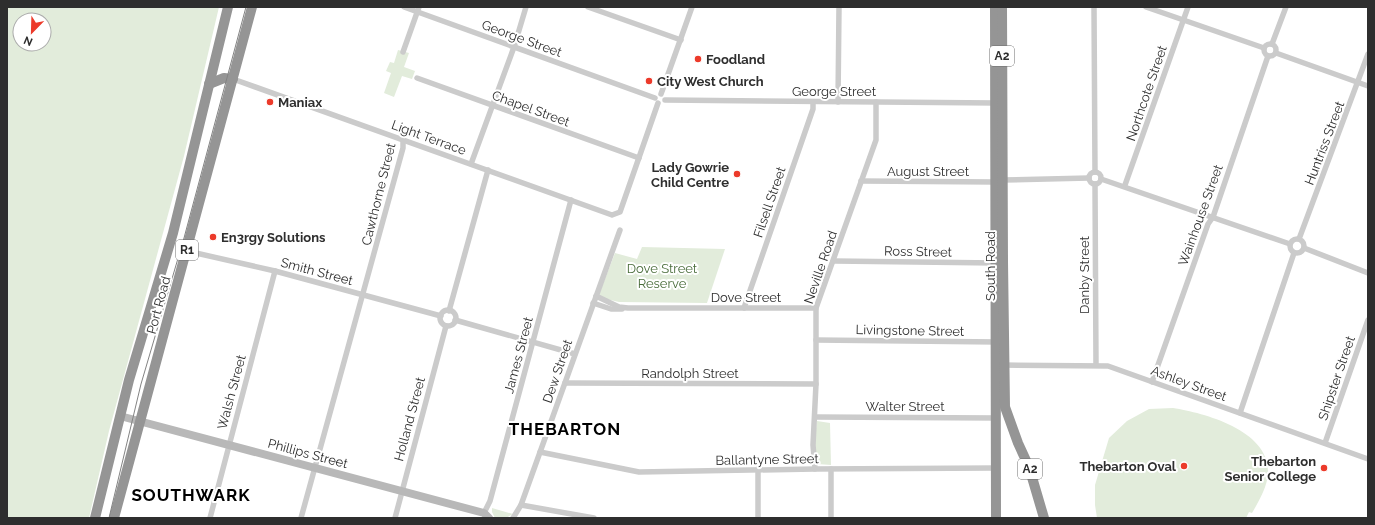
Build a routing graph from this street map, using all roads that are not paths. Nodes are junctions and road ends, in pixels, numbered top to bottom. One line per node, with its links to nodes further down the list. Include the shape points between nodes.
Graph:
1 (228, 7): 27 (highway, Port Road / R1)
2 (252, 7): 25 (highway, Port Road / R1)
3 (404, 7): 14 (street, George Street)
4 (526, 7): 18 (street)
5 (588, 7): 16 (street)
6 (692, 7): 16 (street)
7 (839, 7): 33 (street)
8 (995, 7): 36 (highway, South Road / A2)
9 (1002, 7): 36 (highway, South Road / A2)
10 (1094, 7): 42 (street)
11 (1146, 7): 15 (street)
12 (1188, 7): 15 (street, Northcote Street)
13 (1286, 7): 17 (street)
14 (419, 10): 18 (street, George Street); 20 (street)
15 (1183, 19): 19 (street); 48 (street, Northcote Street)
16 (681, 40): 29 (street)
17 (1272, 44): 19 (street); 21 (street)
18 (514, 47): 30 (street, George Street); 37 (street)
19 (1264, 48): 23 (street)
20 (403, 52)
21 (1276, 53): 23 (street); 26 (street)
22 (1368, 54): 26 (street, Huntriss Street)
23 (1268, 56): 50 (street, Wainhouse Street)
24 (417, 78): 37 (street, Chapel Street)
25 (233, 79): 27 (highway, via 224,78); 38 (street, Light Terrace); 55 (highway, Port Road / R1)
26 (1358, 82): 28 (street); 52 (street, Huntriss Street)
27 (209, 84): 82 (highway, Port Road / R1, via 172,233)
28 (1368, 86)
29 (661, 94): 30 (street); 31 (street)
30 (655, 98): 35 (street)
31 (665, 100): 32 (street, George Street); 35 (street)
32 (813, 102): 33 (street, George Street); 65 (street, Filsell Street, via 813,109)
33 (838, 102): 34 (street, George Street)
34 (876, 102): 36 (street, George Street); 45 (street, Neville Road, via 876,140)
35 (658, 104): 39 (street)
36 (998, 104): 46 (highway, South Road / A2)
37 (493, 106): 39 (street, Chapel Street); 40 (street)
38 (403, 139): 40 (street, Light Terrace); 61 (street, Cawthorne Street, via 403,148)
39 (639, 158): 49 (street, Light Terrace, via 620,212 617,214 612,215)
40 (472, 164): 41 (street, Light Terrace)
41 (488, 170): 49 (street, Light Terrace); 67 (street)
42 (1095, 172): 43 (street); 44 (street, via 1099,173)
43 (1088, 178): 46 (street, August Street); 47 (street)
44 (1101, 178): 47 (street, via 1100,182); 48 (street)
45 (861, 181): 46 (street, August Street); 57 (street, Neville Road)
46 (998, 181): 58 (highway, South Road / A2)
47 (1095, 184): 77 (street, Danby Street)
48 (1125, 185): 50 (street)
49 (571, 200): 73 (street, James Street)
50 (1213, 217): 53 (street); 78 (street, Wainhouse Street, via 1208,224)
51 (620, 230): 62 (street, Dew Street)
52 (1299, 239): 53 (street); 54 (street)
53 (1290, 244): 56 (street)
54 (1304, 248): 56 (street, via 1299,253); 60 (street)
55 (187, 251): 59 (street, Smith Street); 85 (highway, Port Road / R1)
56 (1294, 253): 81 (street)
57 (834, 261): 58 (street, Ross Street); 66 (street, Neville Road)
58 (999, 262): 74 (highway, South Road / A2)
59 (274, 271): 61 (street, Smith Street); 87 (street, Walsh Street)
60 (1368, 273)
61 (362, 295): 68 (street, Smith Street); 90 (street, Cawthorne Street)
62 (596, 296): 63 (street, Dew Street); 64 (street, Dove Street, via 619,307)
63 (593, 303): 64 (street, Dove Street, via 611,309); 75 (street, Dew Street)
64 (628, 308): 65 (street, Dove Street)
65 (744, 308): 66 (street, Dove Street)
66 (816, 308): 72 (street, Neville Road)
67 (449, 311): 68 (street); 69 (street, via 455,316)
68 (440, 316): 71 (street, via 440,320)
69 (455, 320): 71 (street, via 454,324); 73 (street)
70 (1368, 320): 86 (street, Shipster Street)
71 (446, 326): 95 (street, Holland Street)
72 (816, 340): 74 (street, Livingstone Street); 80 (street, Neville Road)
73 (533, 342): 75 (street); 97 (street, James Street)
74 (999, 342): 76 (highway, South Road / A2)
75 (575, 354): 79 (street, Dew Street)
76 (1000, 365): 77 (street, Ashley Street); 84 (highway, South Road / A2); 108 (highway, South Road / A2, via 1005,407 1029,467)
77 (1096, 365): 78 (street, Ashley Street, via 1108,366)
78 (1152, 382): 81 (street, Ashley Street)
79 (565, 384): 80 (street, Randolph Street); 88 (street, Dew Street)
80 (816, 384): 83 (street, Neville Road)
81 (1240, 413): 86 (street, Ashley Street)
82 (120, 416): 85 (street, Phillips Street); 98 (highway, Port Road / R1)
83 (815, 416): 84 (street, Walter Street); 91 (street, Neville Road)
84 (996, 418): 92 (highway, South Road / A2)
85 (139, 421): 87 (street, Phillips Street); 99 (highway, Port Road / R1)
86 (1325, 443): 89 (street, Ashley Street)
87 (229, 444): 90 (street, Phillips Street); 100 (street, Walsh Street)
88 (540, 452): 93 (street, Ballantyne Street, via 639,472); 96 (street, Dew Street)
89 (1368, 459)
90 (315, 467): 95 (street, Phillips Street); 101 (street, Cawthorne Street)
91 (815, 468): 93 (street, Ballantyne Street); 94 (street, Ballantyne Street)
92 (996, 468): 94 (street, Ballantyne Street); 107 (highway, South Road / A2)
93 (758, 469): 105 (street)
94 (831, 469): 106 (street)
95 (402, 490): 97 (street, Phillips Street); 102 (street, Holland Street)
96 (521, 505): 103 (street, Dew Street); 104 (street)
97 (486, 516)
98 (95, 518)
99 (114, 518)
100 (210, 518)
101 (301, 518)
102 (394, 518)
103 (513, 518)
104 (594, 518)
105 (758, 518)
106 (831, 518)
107 (996, 518)
108 (1044, 518)

